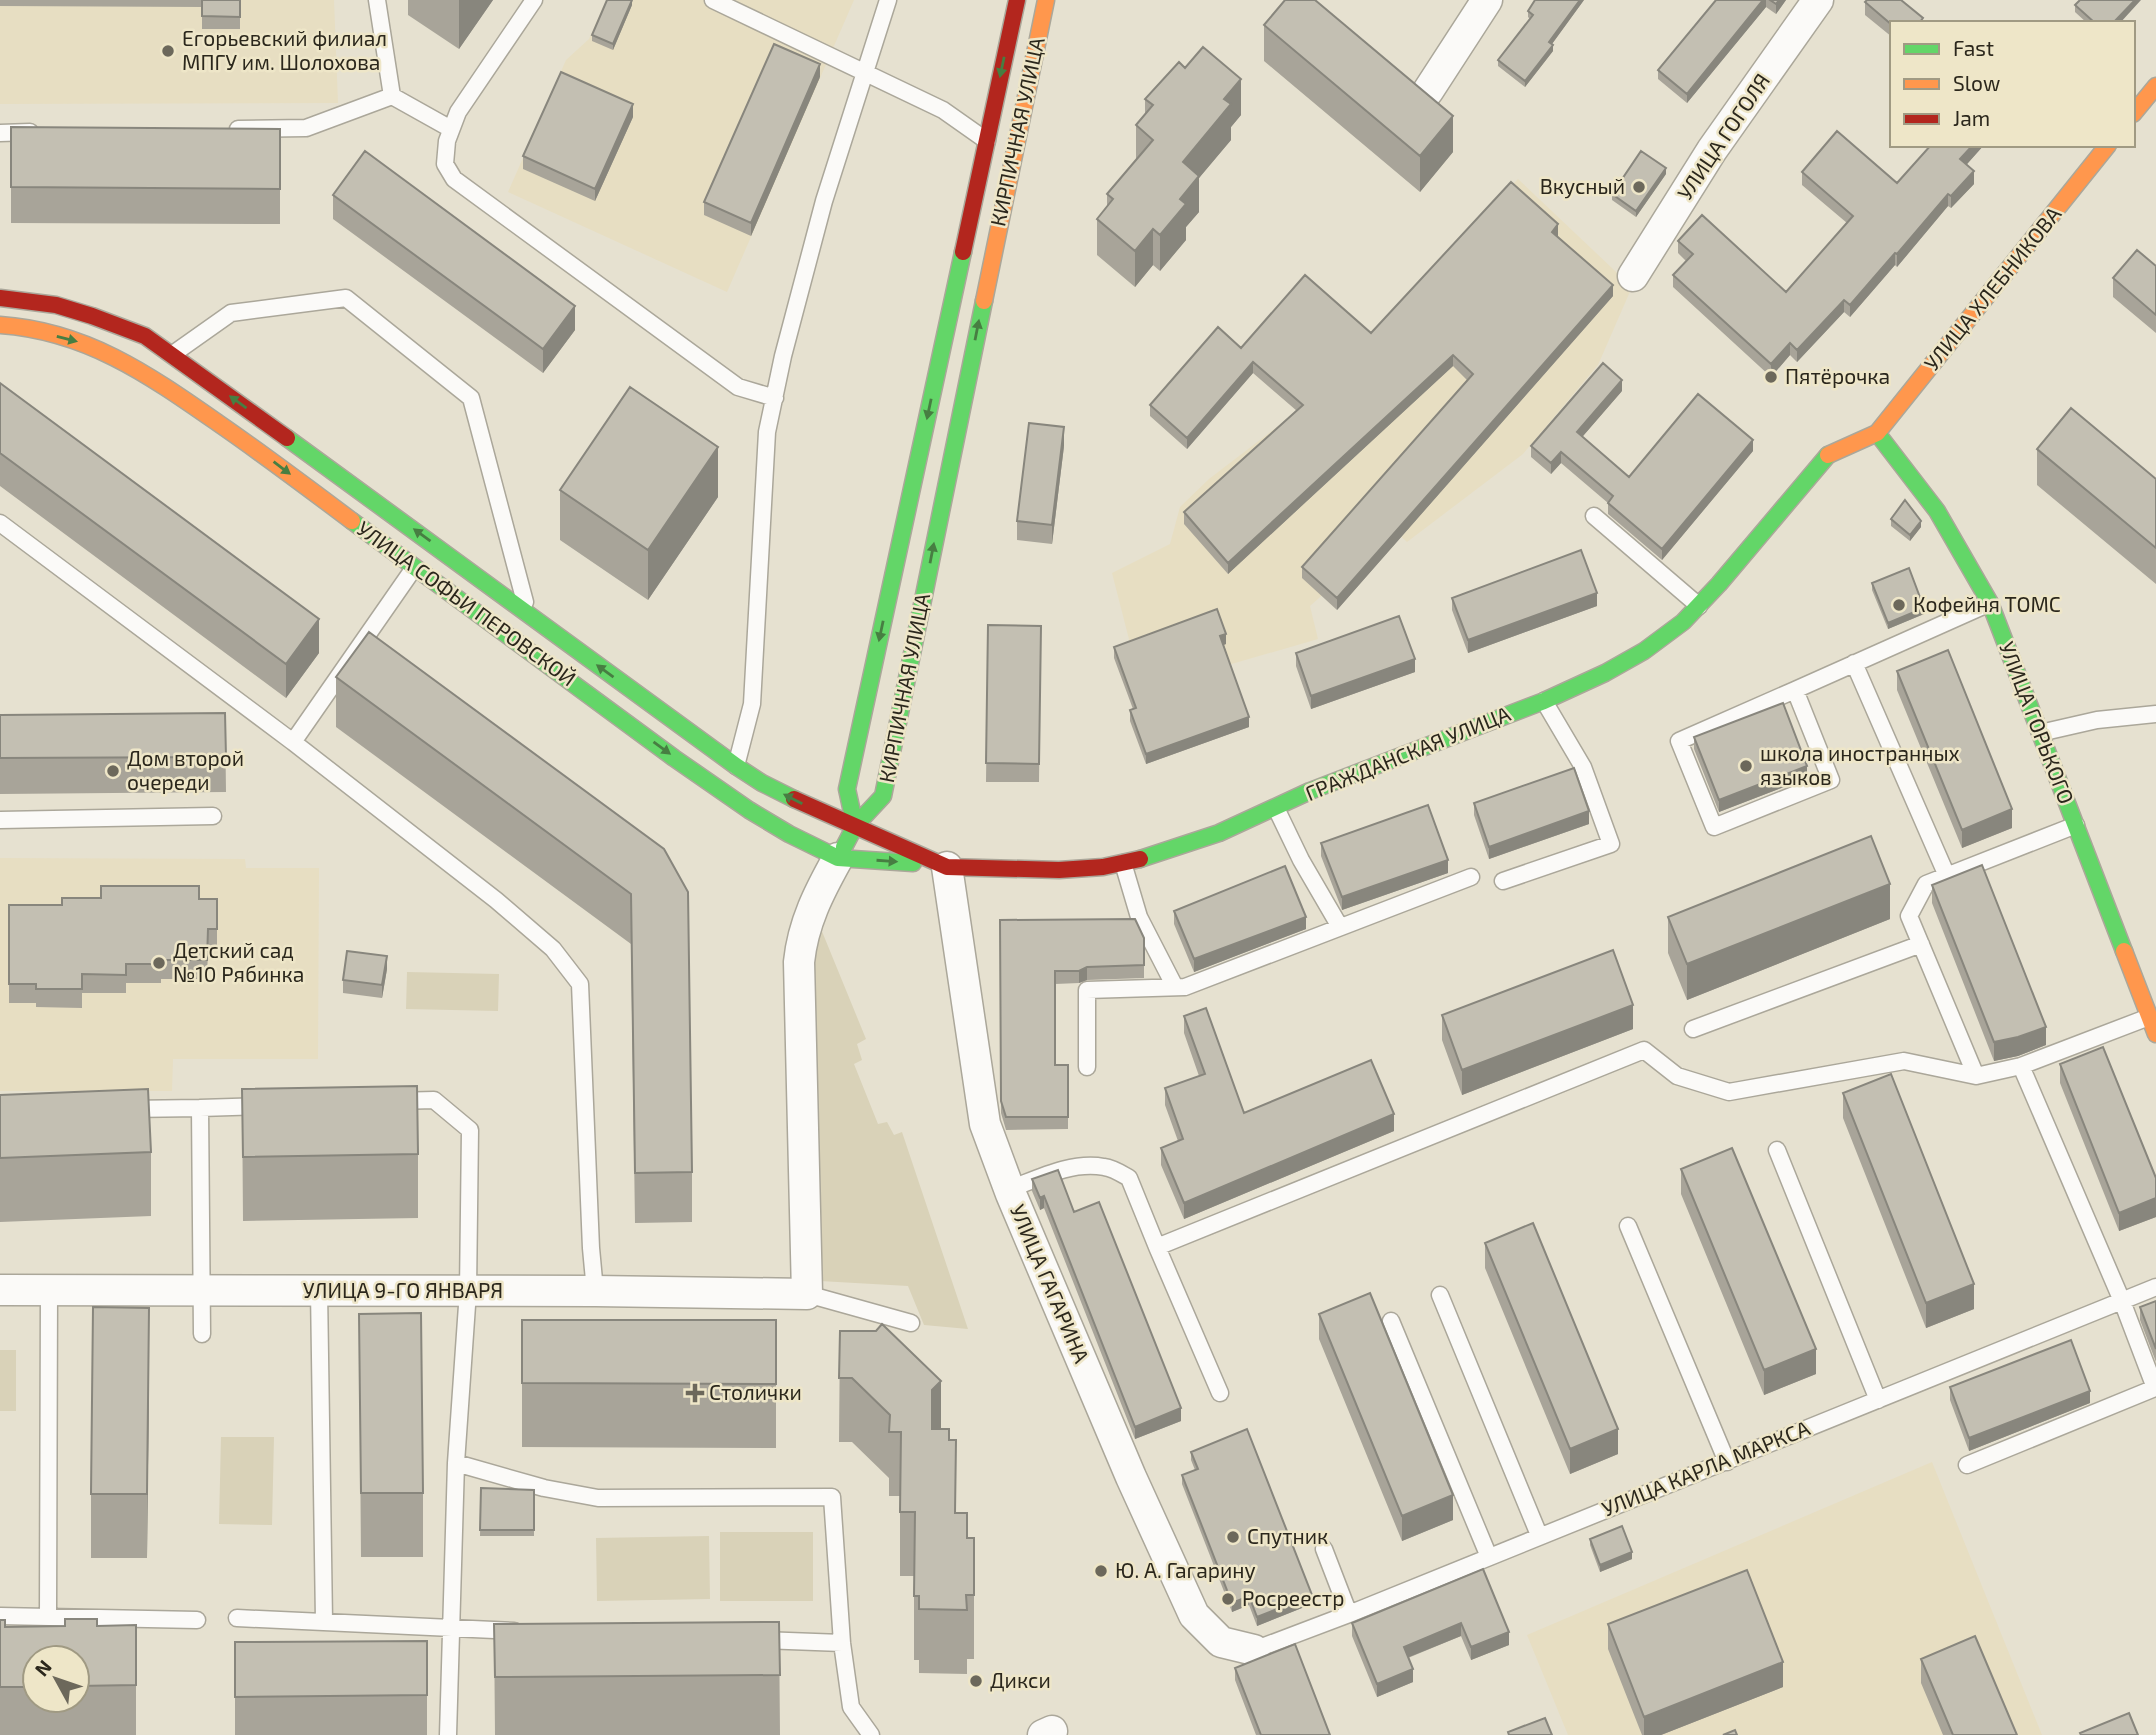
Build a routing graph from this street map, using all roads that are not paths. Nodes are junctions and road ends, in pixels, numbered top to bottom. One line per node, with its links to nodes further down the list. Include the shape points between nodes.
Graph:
1 (377, 0): 12 (lane)
2 (534, 0): 15 (lane, via 458,111)
3 (888, 0): 9 (lane)
4 (1017, 0): 18 (street, КИРПИЧНАЯ УЛИЦА, one-way to 18)
5 (1046, 0): 43 (street, КИРПИЧНАЯ УЛИЦА, one-way to 5, via 883,796)
6 (1487, 0): 11 (street)
7 (1818, 0): 20 (street, УЛИЦА ГОГОЛЯ, via 1712,150)
8 (713, 1): 9 (lane)
9 (866, 73): 18 (lane, via 943,110); 24 (lane, via 824,201)
10 (2156, 86): 13 (street)
11 (1428, 91)
12 (392, 96): 14 (lane, via 306,128); 15 (lane)
13 (2144, 109)
14 (223, 129)
15 (452, 129): 24 (lane, via 445,163 454,179 738,387)
16 (42, 132): 17 (lane)
17 (0, 133)
18 (987, 141): 43 (street, КИРПИЧНАЯ УЛИЦА, one-way to 43, via 847,789)
19 (2106, 147): 25 (street, УЛИЦА ХЛЕБНИКОВА)
20 (1633, 276)
21 (0, 298): 23 (street, УЛИЦА СОФЬИ ПЕРОВСКОЙ, via 23,298 97,316 145,336)
22 (0, 326): 28 (street, УЛИЦА СОФЬИ ПЕРОВСКОЙ, one-way to 28, via 79,342 127,362 270,459)
23 (172, 354): 31 (street, УЛИЦА СОФЬИ ПЕРОВСКОЙ, one-way to 23); 31 (lane, via 231,313 346,298 471,398)
24 (775, 398): 38 (lane, via 767,432 752,704)
25 (1877, 433): 29 (street, УЛИЦА ГОРЬКОГО, via 1937,511); 30 (street, ГРАЖДАНСКАЯ УЛИЦА, via 1829,454)
26 (1594, 516): 30 (lane)
27 (0, 523): 37 (lane)
28 (414, 568): 37 (lane); 44 (street, УЛИЦА СОФЬИ ПЕРОВСКОЙ, one-way to 44, via 749,810)
29 (1990, 603): 32 (lane); 36 (street, УЛИЦА ГОРЬКОГО)
30 (1699, 606): 34 (street, ГРАЖДАНСКАЯ УЛИЦА, via 1635,657)
31 (528, 614): 38 (street, УЛИЦА СОФЬИ ПЕРОВСКОЙ, one-way to 31)
32 (1854, 663): 33 (lane); 47 (lane)
33 (1795, 690): 33 (lane, via 1831,780 1714,827 1679,741)
34 (1544, 701): 39 (street, ГРАЖДАНСКАЯ УЛИЦА); 49 (lane, via 1583,767 1611,844)
35 (2156, 714): 36 (lane, via 2097,720)
36 (2040, 733): 42 (street, УЛИЦА ГОРЬКОГО)
37 (293, 742): 73 (lane, via 496,900 553,949 580,984)
38 (736, 766): 43 (street, УЛИЦА СОФЬИ ПЕРОВСКОЙ, one-way to 38)
39 (1276, 808): 45 (street, ГРАЖДАНСКАЯ УЛИЦА, via 1173,849); 50 (lane)
40 (213, 816): 41 (lane)
41 (0, 820)
42 (2076, 825): 47 (lane); 53 (street, УЛИЦА ГОРЬКОГО)
43 (855, 826): 44 (street); 46 (street, ГРАЖДАНСКАЯ УЛИЦА)
44 (838, 858): 46 (street, УЛИЦА СОФЬИ ПЕРОВСКОЙ, one-way to 46); 74 (street, via 806,922 799,962)
45 (1123, 863): 46 (street, ГРАЖДАНСКАЯ УЛИЦА, via 1040,869); 52 (lane, via 1139,916)
46 (941, 866): 64 (street, УЛИЦА ГАГАРИНА, via 985,1124)
47 (1947, 876): 51 (lane, via 1926,884 1909,916)
48 (1471, 877): 50 (lane)
49 (1503, 881)
50 (1340, 927): 52 (lane)
51 (1921, 944): 54 (lane); 58 (lane)
52 (1175, 987): 57 (lane, via 1087,990)
53 (2149, 1017): 55 (street, УЛИЦА ГОРЬКОГО); 56 (lane)
54 (1693, 1029)
55 (2156, 1034)
56 (2021, 1066): 58 (lane); 76 (lane)
57 (1087, 1067)
58 (1976, 1076): 66 (lane, via 1903,1061 1729,1092 1678,1076 1644,1051)
59 (379, 1102): 72 (lane, via 434,1100 470,1130)
60 (283, 1105): 61 (lane)
61 (200, 1108): 62 (lane); 71 (lane)
62 (107, 1110)
63 (1777, 1150): 81 (lane)
64 (1010, 1189): 66 (lane, via 1084,1165 1107,1167 1129,1178); 98 (street, УЛИЦА ГАГАРИНА, via 1194,1615 1221,1642)
65 (1628, 1226): 82 (lane)
66 (1157, 1247): 80 (lane)
67 (2156, 1287): 76 (lane, УЛИЦА КАРЛА МАРКСА)
68 (0, 1290): 69 (street, УЛИЦА 9-ГО ЯНВАРЯ)
69 (49, 1290): 71 (street, УЛИЦА 9-ГО ЯНВАРЯ); 90 (lane)
70 (319, 1290): 71 (street, УЛИЦА 9-ГО ЯНВАРЯ); 72 (street, УЛИЦА 9-ГО ЯНВАРЯ); 93 (lane)
71 (202, 1291): 79 (lane)
72 (468, 1291): 73 (street, УЛИЦА 9-ГО ЯНВАРЯ); 83 (lane)
73 (595, 1291): 74 (street, УЛИЦА 9-ГО ЯНВАРЯ)
74 (807, 1294): 78 (lane)
75 (1440, 1295): 85 (lane)
76 (2122, 1301): 81 (lane, УЛИЦА КАРЛА МАРКСА); 84 (lane, via 2155,1388)
77 (1391, 1321): 87 (lane)
78 (911, 1323)
79 (202, 1334)
80 (1220, 1393)
81 (1878, 1400): 82 (lane, УЛИЦА КАРЛА МАРКСА)
82 (1727, 1462): 85 (lane, УЛИЦА КАРЛА МАРКСА)
83 (456, 1463): 94 (lane); 97 (lane, via 598,1498 832,1497)
84 (1966, 1465)
85 (1539, 1535): 87 (lane, УЛИЦА КАРЛА МАРКСА)
86 (1324, 1549): 88 (lane)
87 (1489, 1557): 88 (lane, УЛИЦА КАРЛА МАРКСА)
88 (1349, 1614): 98 (lane, УЛИЦА КАРЛА МАРКСА)
89 (0, 1616): 90 (lane)
90 (48, 1616): 92 (lane)
91 (237, 1618): 93 (lane)
92 (197, 1620)
93 (324, 1621): 94 (lane)
94 (450, 1628): 95 (lane); 99 (lane)
95 (534, 1632)
96 (744, 1639): 97 (lane)
97 (842, 1643): 100 (lane, via 851,1707)
98 (1254, 1650)
99 (448, 1735)
100 (872, 1735)

